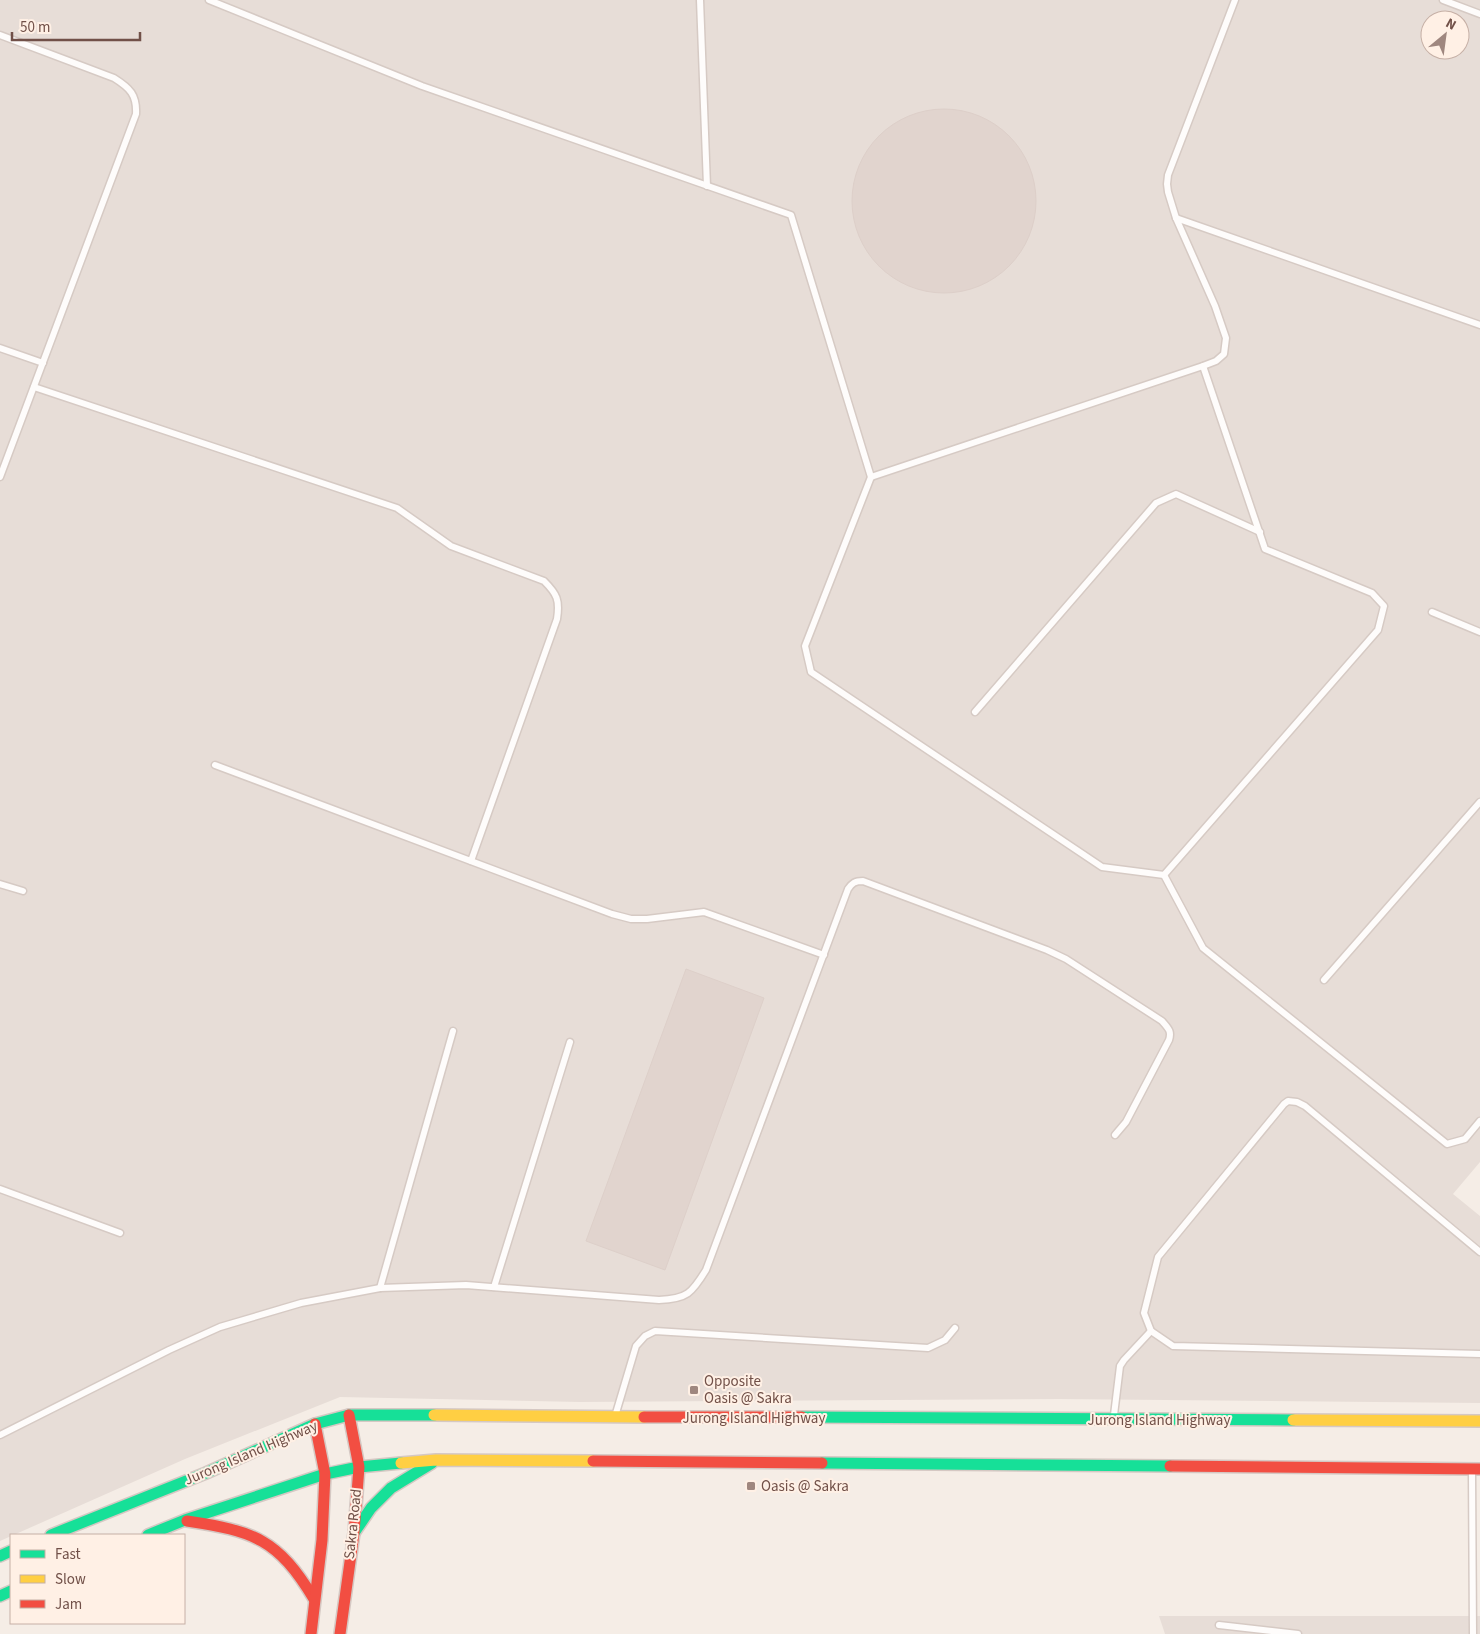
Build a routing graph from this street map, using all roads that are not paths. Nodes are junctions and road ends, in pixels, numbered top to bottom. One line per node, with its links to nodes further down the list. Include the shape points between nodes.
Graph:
1 (209, 0): 7 (lane, via 422,86)
2 (700, 0): 7 (lane)
3 (1235, 0): 8 (lane, via 1168,175 1166,184)
4 (1443, 0): 5 (lane)
5 (1480, 14)
6 (0, 35): 11 (lane, via 114,78 127,87 137,106)
7 (707, 186): 15 (lane, via 790,215)
8 (1176, 218): 9 (lane); 12 (lane, via 1226,338 1224,354 1216,362)
9 (1480, 325)
10 (0, 348): 11 (lane)
11 (43, 363): 13 (lane)
12 (1203, 366): 15 (lane); 16 (lane)
13 (34, 386): 14 (lane); 22 (lane, via 397,508 451,546 544,581 558,599 557,619)
14 (0, 477)
15 (870, 477): 23 (lane, via 805,646 811,672 1102,868)
16 (1260, 532): 19 (lane, via 1176,494 1156,503); 23 (lane, via 1265,549 1372,593 1384,606 1378,630)
17 (1432, 612): 18 (lane)
18 (1480, 632)
19 (975, 712)
20 (215, 765): 22 (lane)
21 (1480, 802): 27 (lane)
22 (471, 861): 26 (lane, via 612,914 647,919 704,912)
23 (1164, 874): 30 (lane, via 1203,948 1447,1144 1465,1139)
24 (0, 884): 25 (lane)
25 (23, 891)
26 (824, 955): 31 (lane, via 848,889 852,883 863,881 1066,959 1162,1022 1171,1034 1126,1122); 35 (lane, via 706,1270 696,1286 679,1298 659,1300)
27 (1324, 980)
28 (453, 1031): 36 (lane)
29 (570, 1042): 35 (lane)
30 (1480, 1121)
31 (1115, 1135)
32 (0, 1189): 33 (lane)
33 (120, 1233)
34 (1480, 1252): 38 (lane, via 1305,1106 1288,1101 1158,1257 1144,1313)
35 (494, 1287): 36 (lane)
36 (380, 1288): 45 (lane, via 300,1303 220,1328)
37 (956, 1328): 41 (lane, via 945,1340 928,1348 655,1331 636,1346)
38 (1151, 1330): 39 (lane, via 1173,1346); 42 (lane, via 1120,1366)
39 (1480, 1354)
40 (349, 1415): 41 (main road, Jurong Island Highway); 44 (main road, Jurong Island Highway); 47 (main road, Sakra Road)
41 (615, 1417): 42 (main road, Jurong Island Highway)
42 (1113, 1420): 43 (main road, Jurong Island Highway)
43 (1480, 1421)
44 (316, 1424): 49 (main road, Sakra Road); 52 (main road, Jurong Island Highway, via 206,1473)
45 (0, 1435)
46 (436, 1460): 47 (main road); 48 (main road); 51 (main road, via 391,1488 371,1508)
47 (358, 1467): 49 (main road); 51 (main road, Sakra Road)
48 (1476, 1469): 59 (lane)
49 (325, 1474): 50 (main road); 54 (main road, Sakra Road, via 322,1540)
50 (184, 1520): 53 (main road); 54 (main road, via 245,1532 273,1547 298,1573)
51 (354, 1533): 57 (main road, Sakra Road)
52 (54, 1534)
53 (150, 1534)
54 (314, 1599): 56 (main road, Sakra Road)
55 (1219, 1625): 58 (lane)
56 (311, 1634)
57 (340, 1634)
58 (1298, 1634)
59 (1474, 1634)

